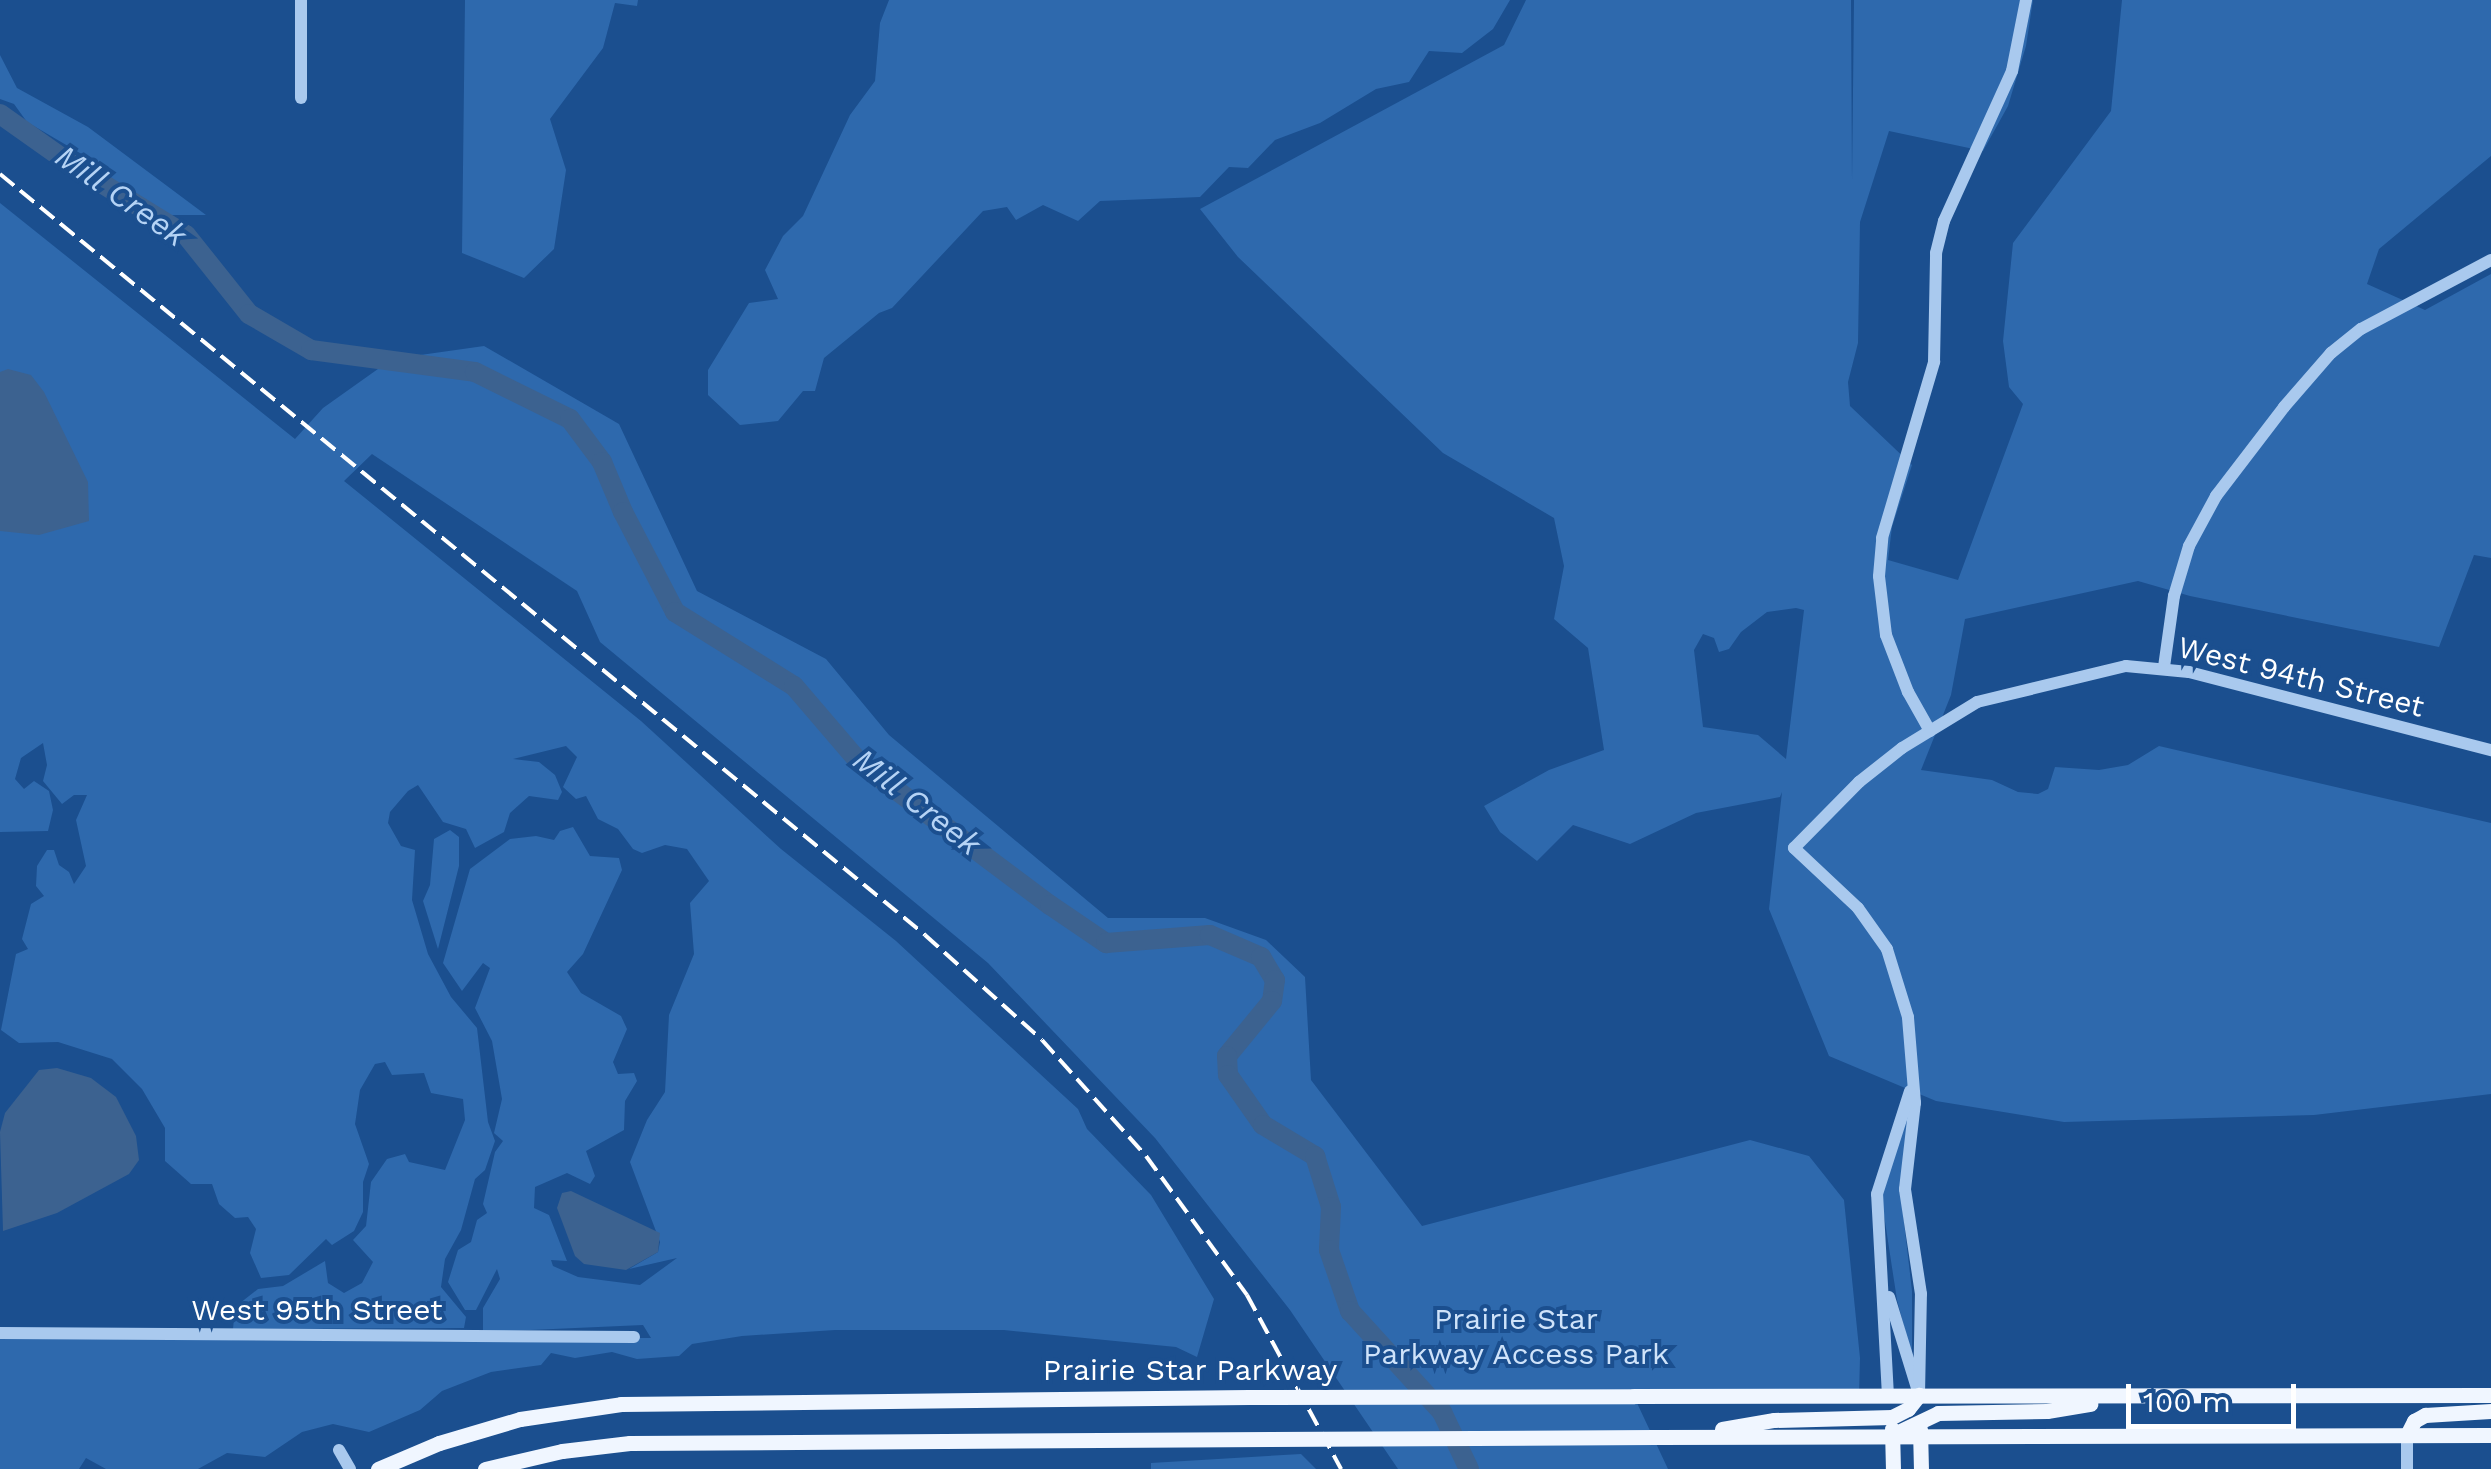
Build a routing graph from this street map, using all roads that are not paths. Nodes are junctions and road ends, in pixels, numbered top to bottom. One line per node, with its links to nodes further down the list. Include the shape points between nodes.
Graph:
1 (301, 0): 3 (street)
2 (2026, 0): 6 (street, via 2012,71 1944,221 1936,252 1934,362 1882,538 1886,634)
3 (301, 98)
4 (2491, 260): 5 (street, via 2360,330 2284,407 2216,496 2188,546)
5 (2164, 667): 6 (street, West 94th Street, via 2126,666 1977,702); 7 (street, West 94th Street)
6 (1930, 731): 8 (street, West 94th Street, via 1859,782 1794,848 1858,908 1888,948 1908,1017)
7 (2491, 750)
8 (1913, 1074): 9 (street, via 1878,1194); 12 (street, via 1906,1188 1921,1294)
9 (1885, 1283): 12 (street); 13 (street)
10 (0, 1333): 11 (street, West 95th Street)
11 (634, 1337)
12 (1919, 1395): 13 (main road, Prairie Star Parkway); 15 (main road, Prairie Star Parkway); 17 (main road); 18 (main road)
13 (1888, 1396): 17 (main road); 25 (main road, Prairie Star Parkway, bridge, via 621,1404 520,1419)
14 (2491, 1396): 15 (main road, Prairie Star Parkway)
15 (2108, 1398): 18 (main road)
16 (2491, 1411): 19 (main road, via 2425,1416)
17 (1892, 1417): 21 (main road, via 1774,1420); 22 (main road)
18 (1924, 1423): 19 (main road, via 1957,1435); 22 (main road); 28 (main road)
19 (2407, 1435): 20 (main road); 29 (street)
20 (2491, 1435)
21 (1697, 1436): 22 (main road); 26 (main road, bridge, via 630,1442)
22 (1892, 1436): 27 (main road)
23 (339, 1450): 24 (street)
24 (350, 1469)
25 (378, 1469)
26 (485, 1469)
27 (1893, 1469)
28 (1921, 1469)
29 (2408, 1469)

